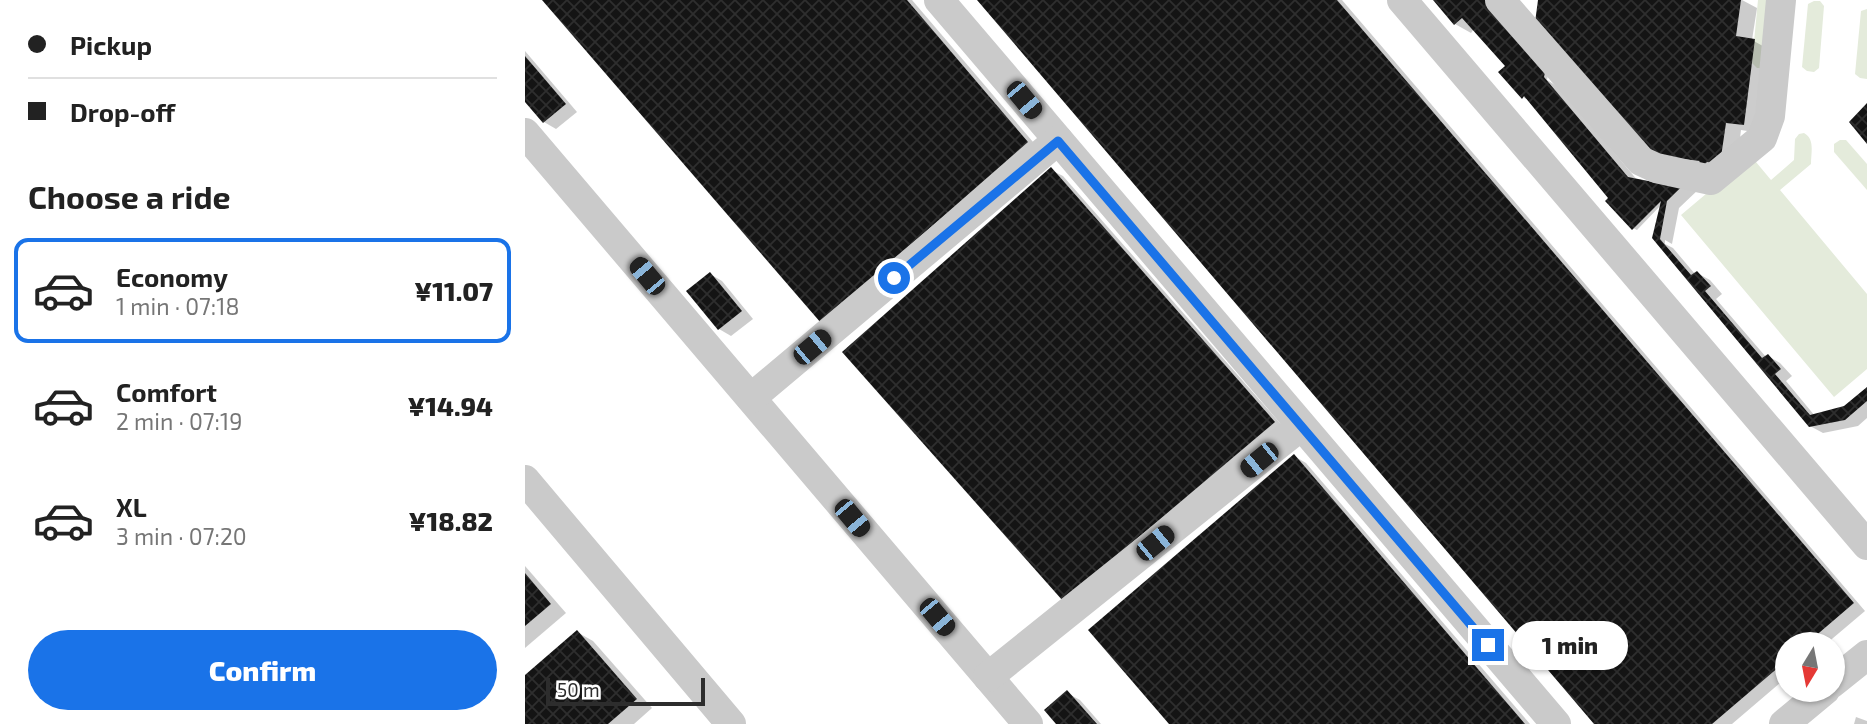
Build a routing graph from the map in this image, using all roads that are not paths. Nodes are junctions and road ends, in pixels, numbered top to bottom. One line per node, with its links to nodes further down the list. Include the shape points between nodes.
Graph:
1 (939, 0): 6 (street)
2 (1402, 0): 10 (street)
3 (1500, 0): 4 (street, via 1641,161 1710,180 1762,138 1770,116)
4 (1781, 0)
5 (525, 133): 7 (street)
6 (1058, 141): 7 (street); 8 (street)
7 (751, 398): 13 (street)
8 (1301, 426): 13 (street); 17 (street)
9 (525, 480): 15 (street)
10 (1867, 545)
11 (1867, 654): 12 (street)
12 (1845, 673)
13 (988, 677): 16 (street)
14 (1811, 702): 18 (street)
15 (731, 724)
16 (1028, 724)
17 (1556, 724)
18 (1784, 724)

